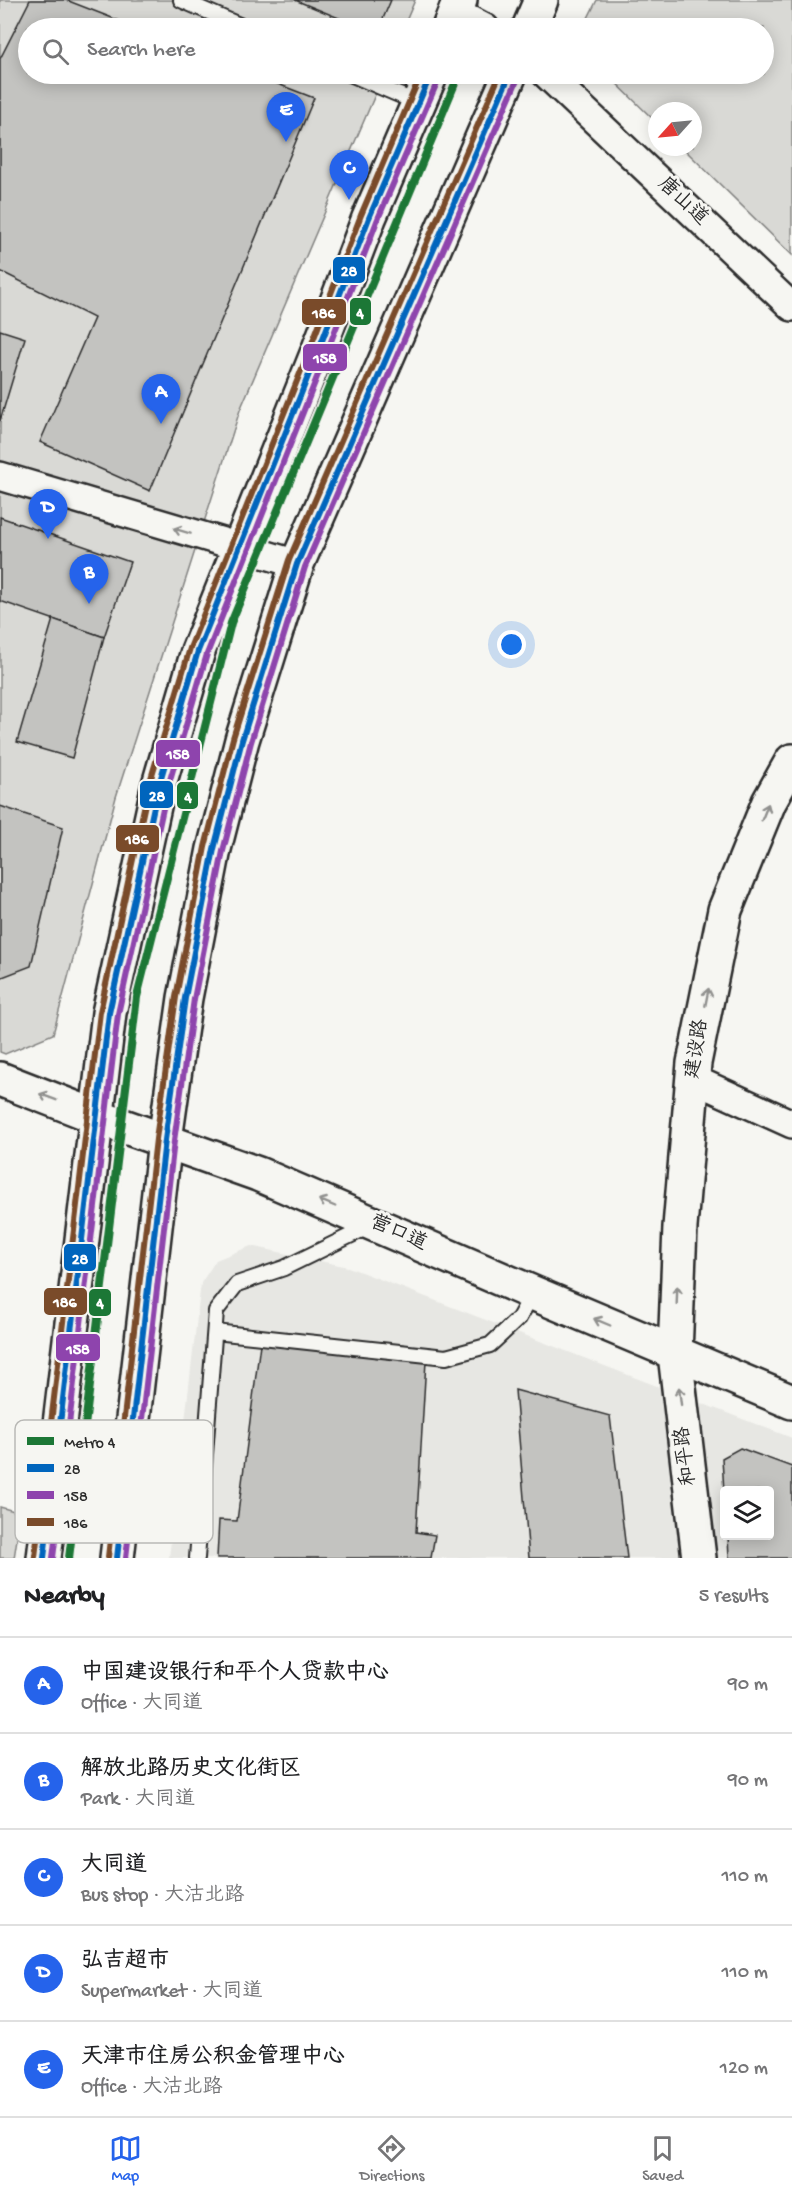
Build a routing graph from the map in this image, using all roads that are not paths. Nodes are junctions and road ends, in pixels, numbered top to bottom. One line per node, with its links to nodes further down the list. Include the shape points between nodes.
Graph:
1 (181, 0): 3 (lane)
2 (541, 0): 4 (main road)
3 (223, 18)
4 (533, 18)
5 (373, 84): 9 (lane)
6 (426, 84): 9 (main road)
7 (506, 84): 13 (main road)
8 (557, 84): 10 (street, 唐山道)
9 (418, 103): 12 (main road)
10 (792, 307)
11 (0, 476): 12 (street, one-way to 11)
12 (238, 548): 13 (street); 17 (main road, via 198,651 158,788 109,1013)
13 (297, 564): 19 (main road, via 242,740 214,849 185,998)
14 (792, 761): 16 (main road, 建设路, one-way to 14, via 725,910 769,802)
15 (0, 1079): 17 (main road, 营口道, one-way to 15)
16 (693, 1079): 18 (street); 23 (main road, 建设路, one-way to 16, via 680,1227)
17 (95, 1116): 19 (main road, 营口道); 25 (main road)
18 (792, 1124)
19 (165, 1140): 20 (main road, 营口道, one-way to 19, via 258,1174); 26 (main road)
20 (374, 1224): 21 (main road, 营口道); 22 (lane, via 284,1268 237,1284 216,1311)
21 (533, 1293): 22 (lane, via 519,1318 490,1345 446,1357); 23 (main road, 营口道, one-way to 21)
22 (215, 1332): 27 (lane)
23 (675, 1354): 24 (main road, 营口道); 34 (main road, 和平路, one-way to 23)
24 (792, 1402)
25 (60, 1420)
26 (133, 1420)
27 (208, 1420)
28 (46, 1543): 31 (main road)
29 (119, 1543): 32 (main road)
30 (198, 1543): 33 (lane)
31 (44, 1558)
32 (117, 1558)
33 (197, 1558)
34 (699, 1558)

